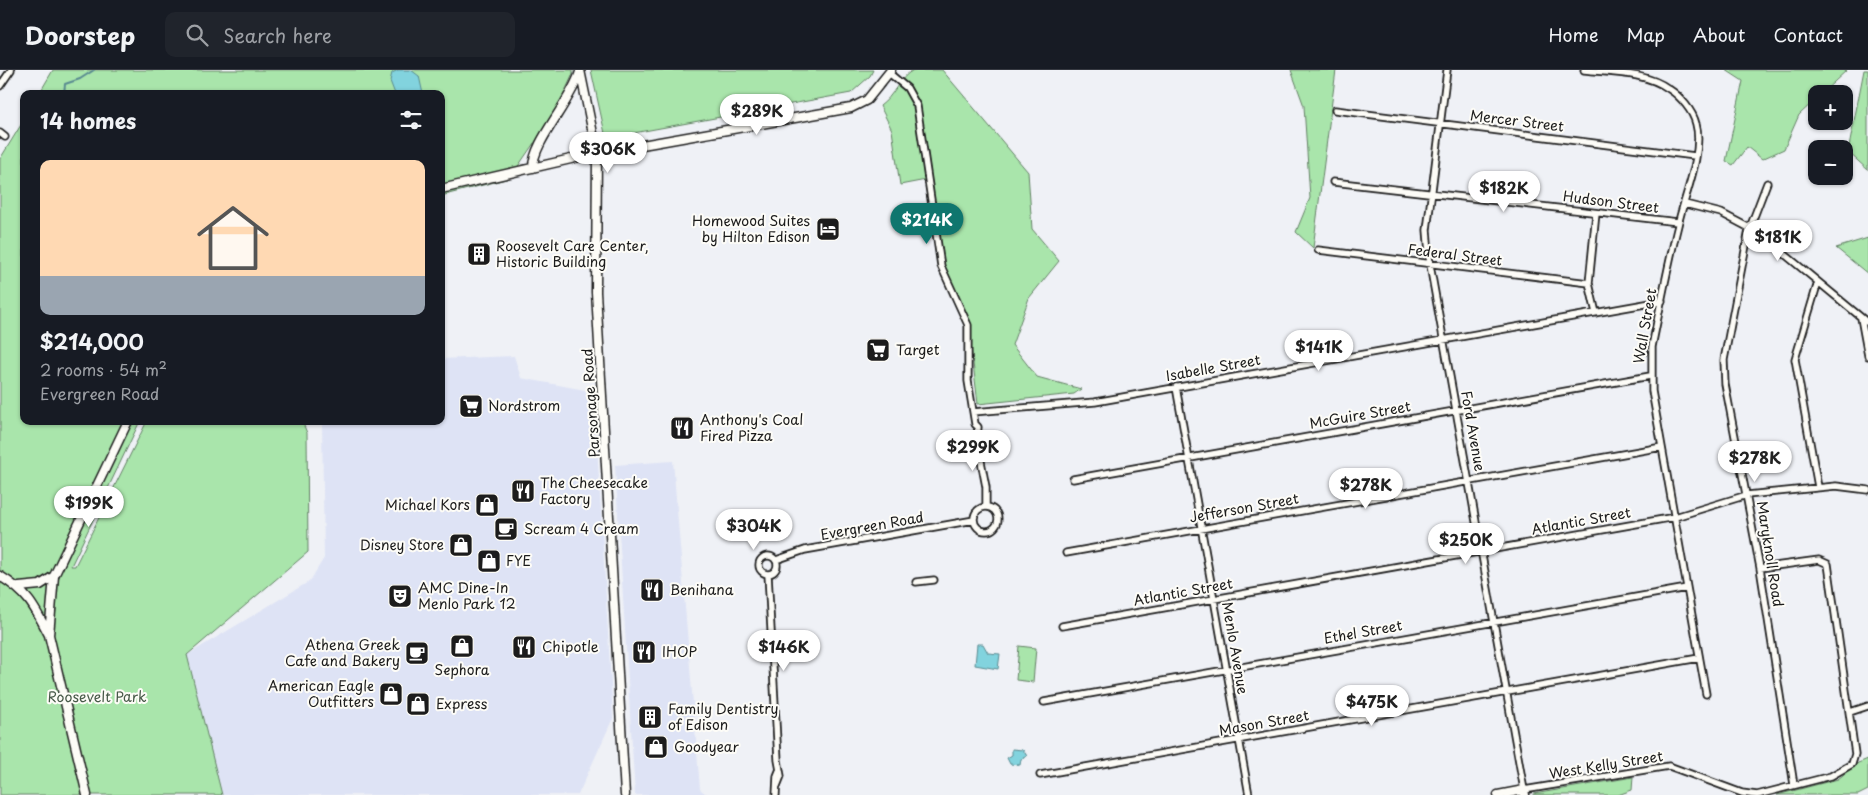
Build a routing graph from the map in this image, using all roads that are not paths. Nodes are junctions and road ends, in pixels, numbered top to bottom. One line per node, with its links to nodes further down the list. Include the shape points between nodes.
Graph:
1 (11, 70): 6 (street)
2 (580, 70): 9 (street, Parsonage Road); 11 (street, via 570,95 537,148)
3 (1447, 70): 8 (street, Ford Avenue)
4 (1584, 70): 10 (street, Wall Street, via 1640,77 1670,89 1691,112 1697,126)
5 (890, 71): 9 (street, via 867,100 851,108); 33 (street, via 907,88 917,106 941,266 968,326 968,381)
6 (0, 86)
7 (1335, 110): 8 (street, Mercer Street)
8 (1440, 124): 10 (street, Mercer Street); 15 (street, Ford Avenue)
9 (597, 153): 11 (street); 73 (street, Parsonage Road, via 595,266)
10 (1695, 156): 16 (street, Wall Street)
11 (533, 168): 14 (street)
12 (1333, 182): 15 (street, Hudson Street)
13 (1767, 183): 19 (street, Maryknoll Road)
14 (445, 187)
15 (1431, 194): 17 (street, Hudson Street); 21 (street, Ford Avenue, via 1427,230)
16 (1684, 204): 18 (street, Wall Street); 19 (street, via 1721,213)
17 (1596, 213): 18 (street, Hudson Street); 23 (street)
18 (1678, 222): 24 (street, Wall Street)
19 (1750, 227): 22 (street); 41 (street, Maryknoll Road, via 1724,360 1725,384)
20 (1318, 250): 21 (street, Federal Street)
21 (1430, 265): 23 (street, Federal Street); 28 (street, Ford Avenue)
22 (1818, 282): 26 (street); 39 (street, via 1795,359)
23 (1589, 283): 25 (street)
24 (1662, 301): 25 (street, Isabelle Street); 30 (street, Wall Street)
25 (1596, 313): 28 (street, Isabelle Street)
26 (1861, 318): 27 (street); 29 (street)
27 (1868, 323)
28 (1444, 340): 31 (street, Isabelle Street); 32 (street, Ford Avenue)
29 (1868, 356)
30 (1650, 376): 32 (street, McGuire Street); 35 (street, Wall Street)
31 (1176, 387): 33 (street, Isabelle Street, via 1095,402); 36 (street, Menlo Avenue)
32 (1456, 411): 36 (street, McGuire Street); 38 (street, Ford Avenue)
33 (973, 412): 42 (street, via 978,427)
34 (126, 425): 52 (street)
35 (1662, 447): 38 (street, Jefferson Street); 43 (street, Wall Street)
36 (1189, 458): 37 (street, McGuire Street); 45 (street, Menlo Avenue)
37 (1073, 479)
38 (1469, 481): 45 (street, Jefferson Street); 46 (street, Ford Avenue)
39 (1818, 487): 40 (street, Atlantic Street); 41 (street, Atlantic Street)
40 (1868, 490)
41 (1747, 495): 43 (street, Atlantic Street); 49 (street, Maryknoll Road)
42 (986, 507): 44 (street, via 979,509); 44 (street, via 997,513 995,528 984,531)
43 (1675, 517): 46 (street, Atlantic Street); 56 (street, Wall Street)
44 (974, 520): 48 (street, Evergreen Road, via 805,550)
45 (1201, 528): 47 (street, Jefferson Street); 57 (street, Menlo Avenue)
46 (1482, 552): 57 (street, Atlantic Street); 58 (street, Ford Avenue)
47 (1066, 553)
48 (776, 560): 50 (street, via 776,569); 50 (street, Evergreen Road, via 768,556 760,560 759,568)
49 (1760, 568): 67 (street, via 1818,560 1828,564); 70 (street, Maryknoll Road)
50 (768, 574): 74 (street, via 779,771)
51 (0, 576): 55 (street)
52 (54, 576): 55 (street, via 40,585); 60 (street)
53 (934, 580): 54 (street)
54 (916, 582)
55 (19, 588): 60 (street)
56 (1687, 588): 58 (street, Ethel Street); 61 (street, Wall Street)
57 (1213, 599): 59 (street, Atlantic Street); 62 (street, Menlo Avenue)
58 (1494, 622): 62 (street, Ethel Street); 63 (street, Ford Avenue)
59 (1062, 626)
60 (49, 635): 72 (street)
61 (1699, 658): 63 (street, Mason Street); 64 (street, Wall Street)
62 (1226, 669): 65 (street, Ethel Street); 68 (street, Menlo Avenue)
63 (1506, 692): 68 (street, Mason Street); 71 (street, Ford Avenue)
64 (1706, 694)
65 (1044, 702)
66 (1868, 706): 67 (street)
67 (1850, 712): 70 (street, West Kelly Street, via 1855,760 1852,764 1831,776)
68 (1239, 740): 69 (street, Mason Street); 75 (street, Menlo Avenue)
69 (1040, 775)
70 (1794, 785): 71 (street, West Kelly Street, via 1749,795 1677,768 1660,767)
71 (1524, 793): 76 (street, West Kelly Street)
72 (87, 795)
73 (625, 795)
74 (776, 795)
75 (1249, 795)
76 (1498, 795)

